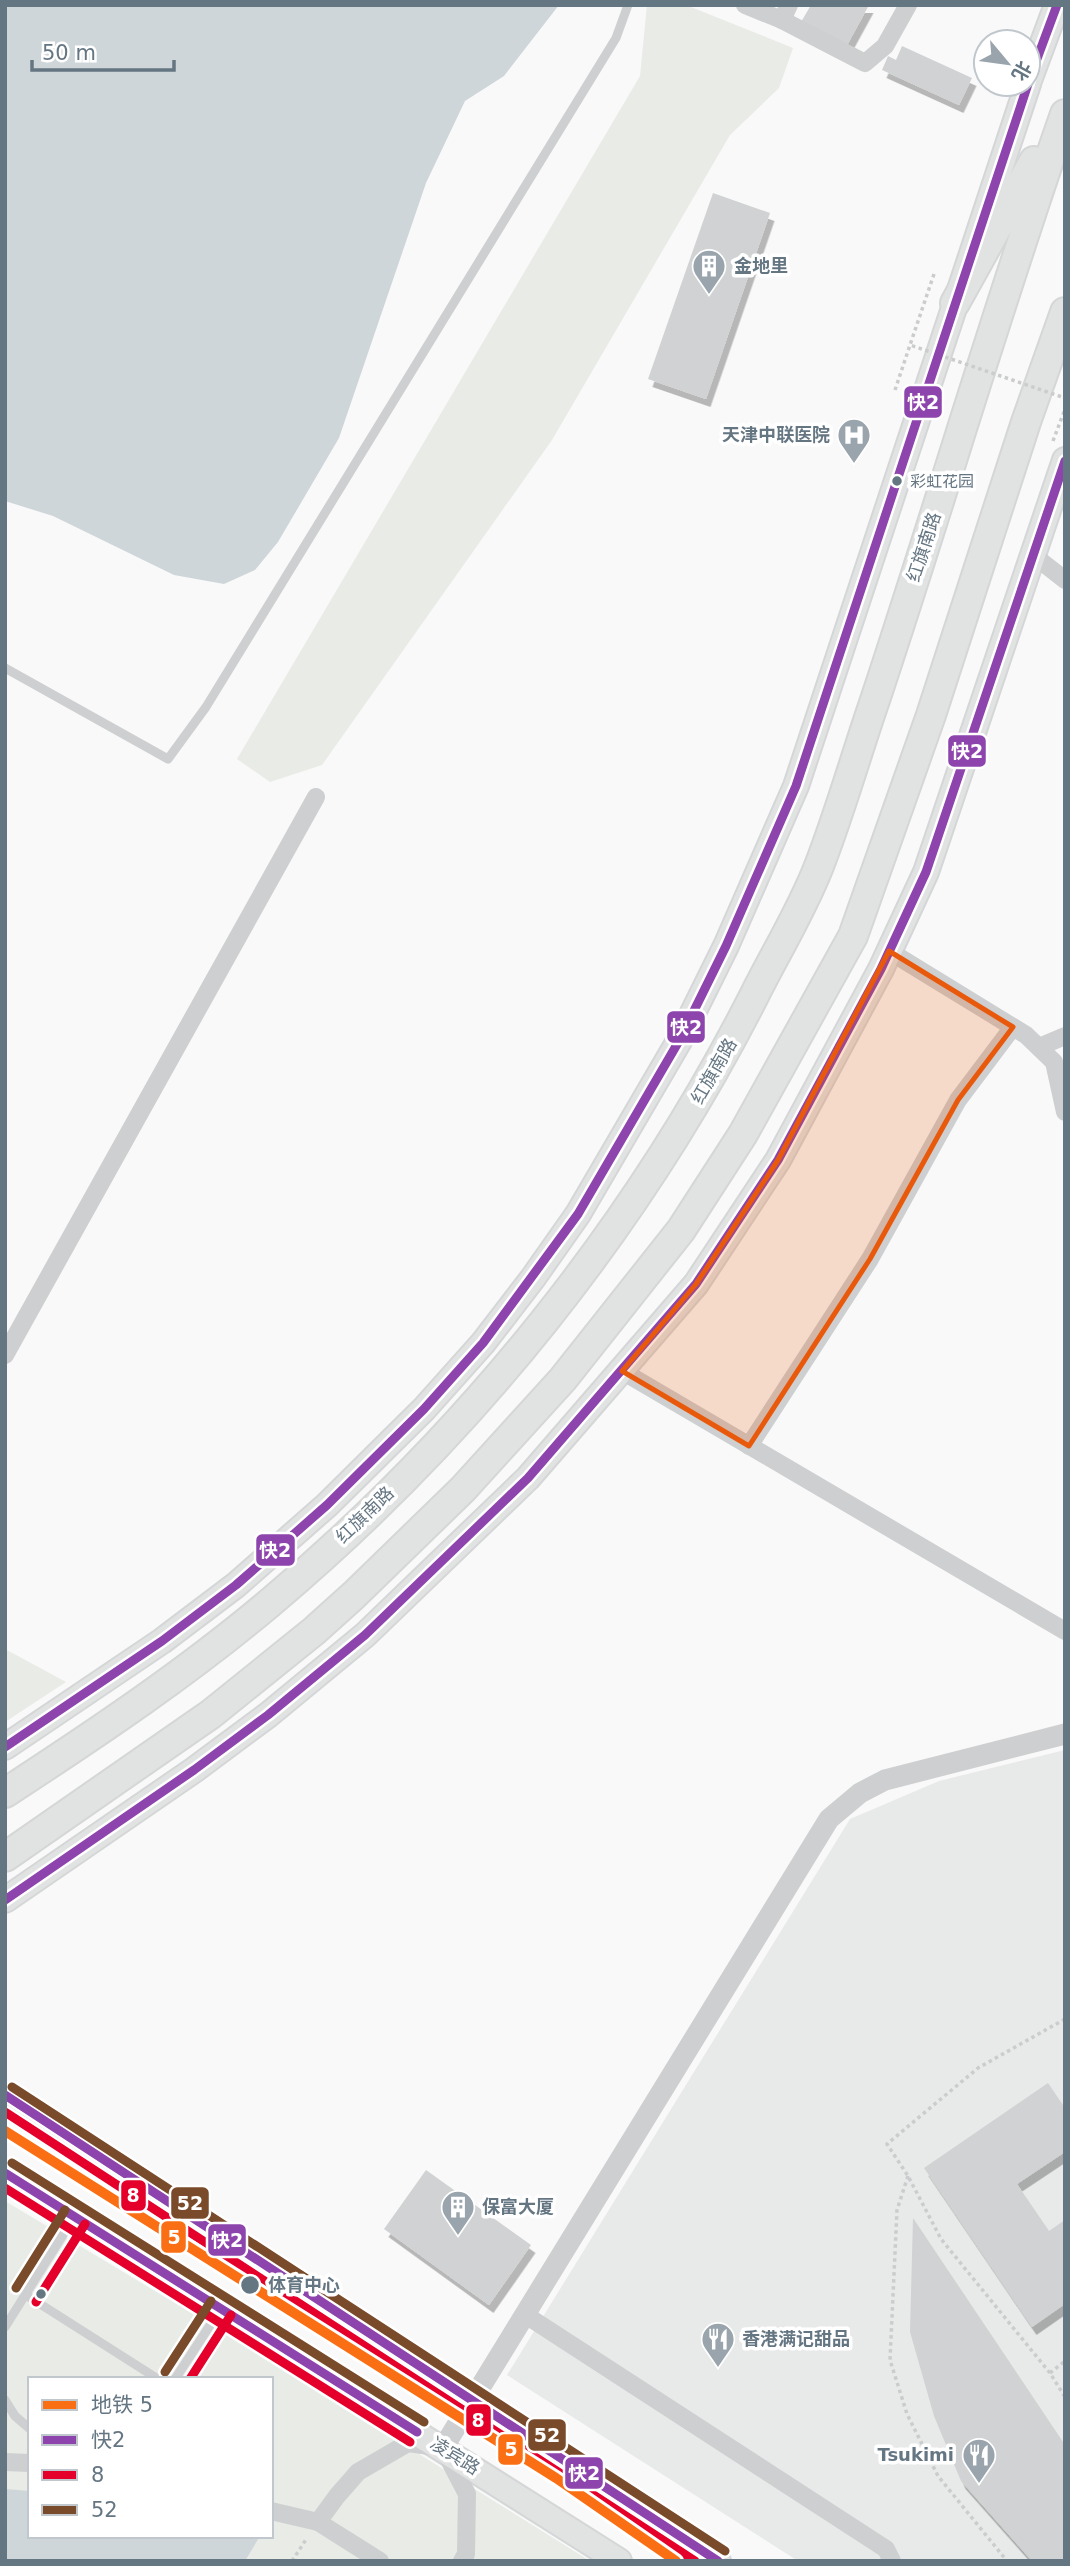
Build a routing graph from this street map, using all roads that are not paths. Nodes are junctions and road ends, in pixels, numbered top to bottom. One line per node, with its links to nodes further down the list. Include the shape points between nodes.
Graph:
1 (628, 5): 15 (lane, via 616,38 206,707 168,759)
2 (744, 5): 5 (street)
3 (908, 5): 5 (street, via 885,46 865,63)
4 (1057, 5): 6 (main road)
5 (786, 13)
6 (1042, 46)
7 (1023, 98): 10 (main road)
8 (1065, 107): 10 (highway)
9 (1065, 114): 28 (highway, 红旗南路, via 818,869 722,1059 655,1171 526,1343 473,1405 332,1548 272,1601 128,1712)
10 (955, 303): 27 (main road, via 796,786 679,1041 578,1214 483,1343 327,1505 194,1617)
11 (1065, 312): 29 (highway, via 853,936 743,1134 681,1230 564,1380 400,1551 314,1631 201,1722)
12 (1059, 451): 13 (main road)
13 (1033, 555): 14 (street); 17 (main road, via 926,872)
14 (1065, 580)
15 (5, 668)
16 (316, 797): 22 (street)
17 (890, 951): 18 (street); 23 (main road, via 778,1160 696,1284)
18 (1013, 1027): 20 (street); 24 (street, via 958,1100 870,1259)
19 (1065, 1035): 20 (street)
20 (1039, 1047): 21 (street, via 1054,1062)
21 (1065, 1112)
22 (5, 1355)
23 (622, 1371): 24 (street); 30 (main road, via 528,1478 312,1681)
24 (749, 1446): 25 (street)
25 (1065, 1631)
26 (1065, 1734): 36 (street, via 885,1780 860,1793 829,1819)
27 (5, 1747)
28 (5, 1793)
29 (5, 1857)
30 (5, 1900)
31 (6, 2097): 41 (main road)
32 (5, 2173): 33 (main road, 凌宾路)
33 (75, 2217): 34 (lane); 35 (main road, 凌宾路)
34 (26, 2295): 37 (lane); 38 (lane)
35 (221, 2308): 39 (lane); 43 (main road, 凌宾路)
36 (524, 2314): 41 (street); 52 (street, via 886,2549)
37 (5, 2327)
38 (155, 2377)
39 (177, 2377)
40 (5, 2400): 42 (lane)
41 (470, 2401): 43 (street); 51 (main road)
42 (28, 2427)
43 (443, 2448): 47 (street, via 408,2444 358,2472); 48 (street, via 467,2494); 50 (main road, 凌宾路)
44 (5, 2462): 45 (street)
45 (28, 2463)
46 (273, 2511): 47 (street)
47 (318, 2522): 49 (street)
48 (464, 2557)
49 (380, 2561)
50 (619, 2561)
51 (718, 2561)
52 (892, 2561)

